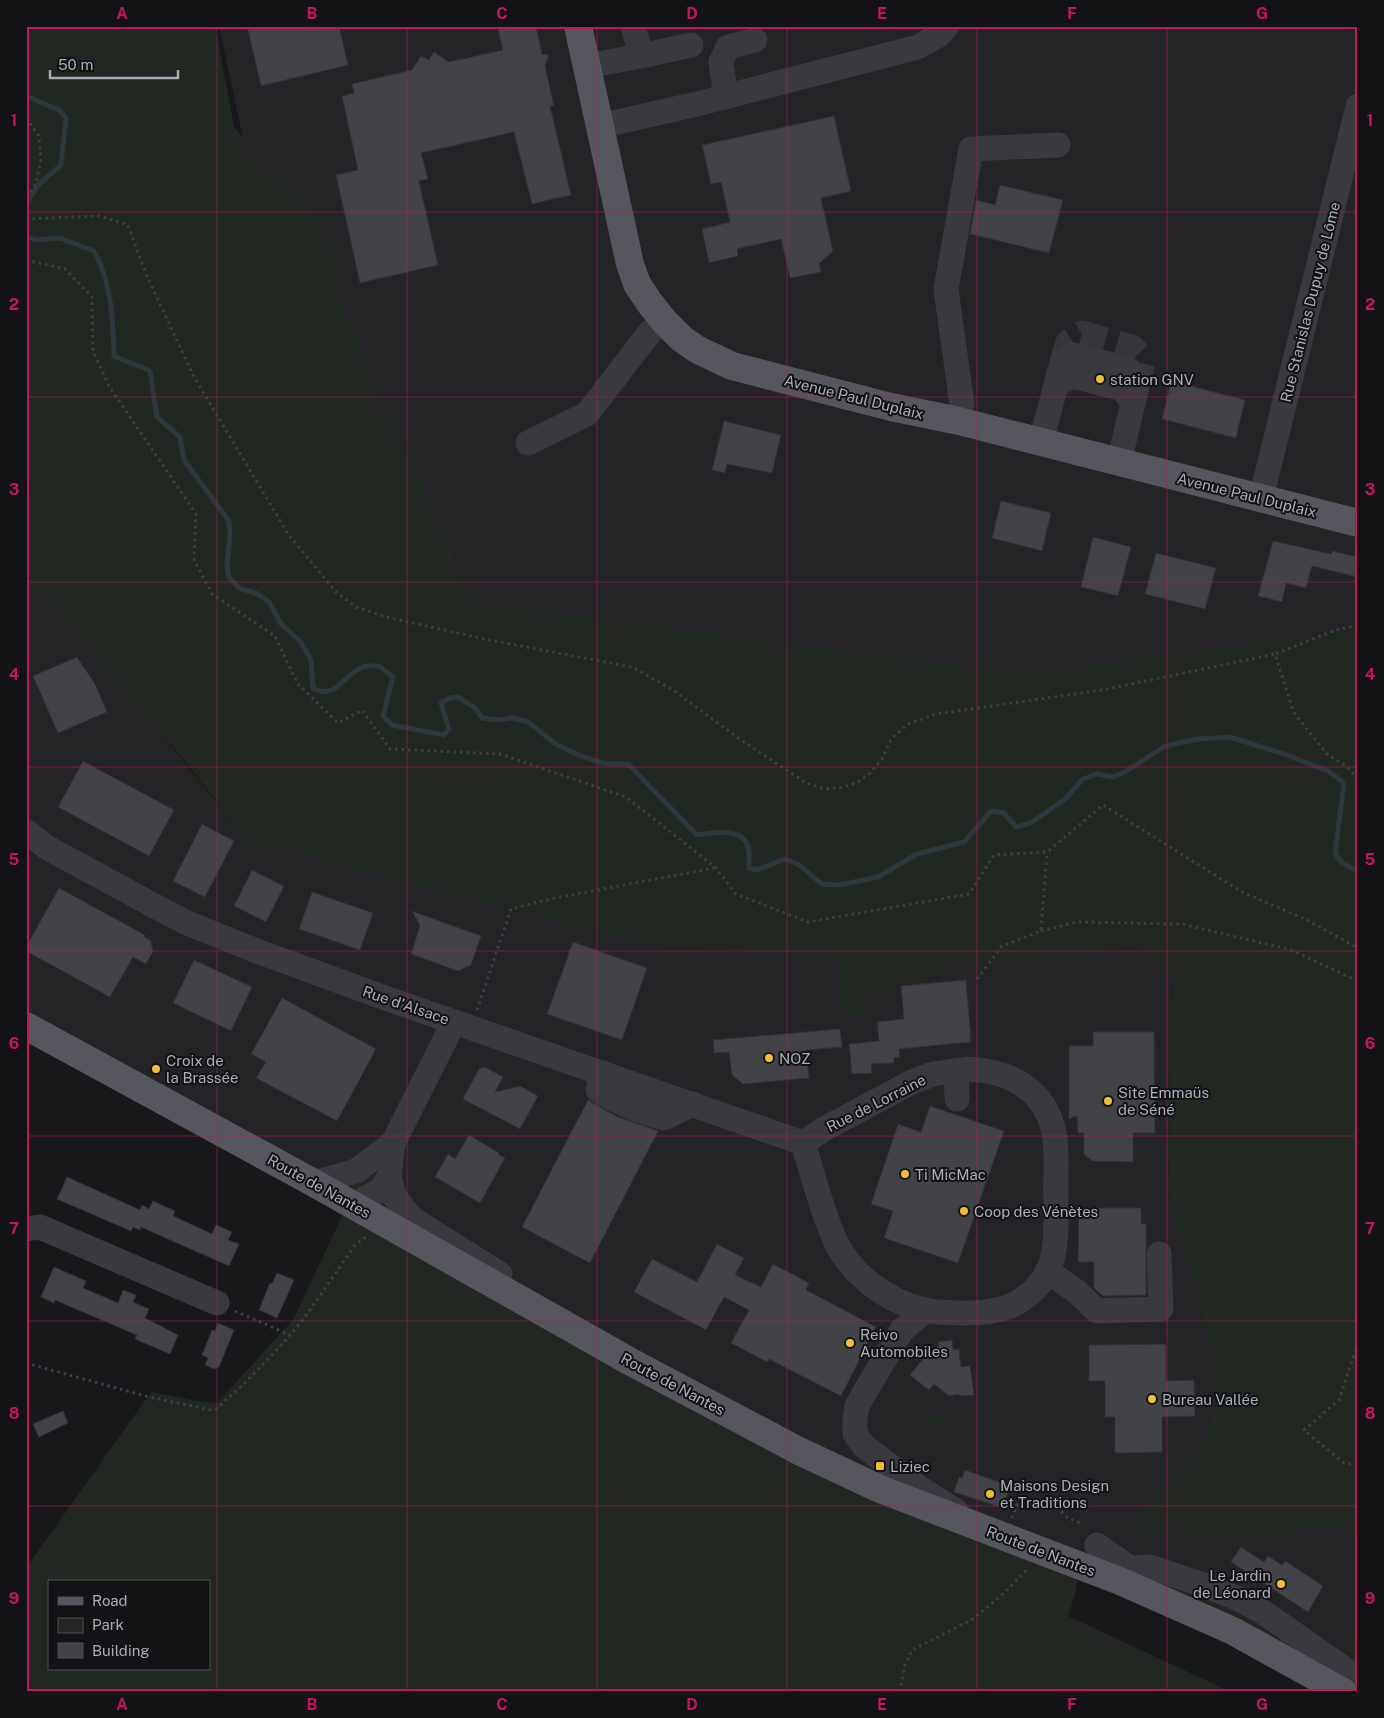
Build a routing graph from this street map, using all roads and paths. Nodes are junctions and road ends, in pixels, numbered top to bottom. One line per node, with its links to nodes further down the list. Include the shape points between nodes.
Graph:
1 (578, 26): 7 (main road, Avenue Paul Duplaix)
2 (634, 26): 6 (street)
3 (947, 26): 8 (street, via 918,47)
4 (755, 40): 8 (street, via 728,48 721,62)
5 (691, 44): 6 (street)
6 (640, 56): 7 (street)
7 (587, 66): 11 (main road, Avenue Paul Duplaix)
8 (726, 96): 11 (street)
9 (1358, 106): 13 (street, Rue Stanislas Dupuy de Lôme)
10 (26, 118): 14 (path, via 39,136 41,161 36,183)
11 (600, 126): 17 (main road, Avenue Paul Duplaix, via 630,264 638,284)
12 (1058, 144): 18 (street, via 972,149 946,289 962,404)
13 (1351, 161): 22 (street, Rue Stanislas Dupuy de Lôme)
14 (26, 199)
15 (26, 219): 25 (path, via 100,216 128,225 146,274 194,375 288,534 336,592 356,607 484,640 632,667 673,690 806,783 824,789 858,782 870,773 882,759 891,739 908,724 936,714 1102,690)
16 (26, 260): 29 (path, via 65,269 92,297 93,351 109,386 196,514 194,560 212,594 275,636 297,683 338,723 362,710 390,749 500,754 626,797)
17 (664, 321): 18 (main road, Avenue Paul Duplaix, via 698,350 732,366); 20 (street, via 650,332 588,414)
18 (959, 421): 19 (main road, Avenue Paul Duplaix)
19 (1041, 442): 21 (main road, Avenue Paul Duplaix); 21 (street, via 1062,362 1072,356 1128,370 1138,382)
20 (528, 443)
21 (1119, 462): 22 (main road, Avenue Paul Duplaix)
22 (1261, 498): 23 (main road, Avenue Paul Duplaix)
23 (1358, 523)
24 (1358, 625): 25 (path, via 1336,630)
25 (1275, 654): 26 (path, via 1294,712 1327,754 1346,766)
26 (1358, 779)
27 (26, 831): 34 (street, Rue d'Alsace, via 46,847 185,922 254,950)
28 (1047, 852): 29 (path, via 994,855 969,894 808,922 736,894); 30 (path); 31 (path, via 1103,805 1242,892 1307,920)
29 (714, 867): 34 (path, via 550,898 511,909)
30 (1041, 931): 32 (path, via 1002,946); 33 (path, via 1077,922 1182,924 1290,950)
31 (1358, 948)
32 (977, 980)
33 (1358, 981)
34 (463, 1024): 38 (street); 39 (street, Rue d'Alsace)
35 (26, 1026): 41 (main road, Route de Nantes)
36 (956, 1070): 37 (street); 39 (street, Rue de Lorraine, via 912,1082); 46 (street, Rue de Lorraine, via 992,1071 1010,1076 1040,1101 1048,1117 1054,1133 1056,1221 1054,1250)
37 (956, 1099)
38 (392, 1143): 40 (street); 41 (street, via 356,1171)
39 (803, 1143): 48 (street, Rue de Lorraine, via 833,1236 848,1261 885,1294)
40 (389, 1177): 42 (street, via 381,1190); 49 (street, via 394,1196 411,1218 557,1310)
41 (314, 1183): 42 (main road, Route de Nantes)
42 (353, 1205): 49 (main road, Route de Nantes)
43 (26, 1229): 47 (street, via 40,1227)
44 (375, 1237): 50 (path, via 366,1236 355,1245)
45 (1159, 1254): 46 (street, via 1161,1310 1097,1311)
46 (1047, 1271): 48 (street, Rue de Lorraine, via 1028,1295 1002,1310 957,1313)
47 (217, 1304): 50 (path)
48 (926, 1310): 55 (street, via 902,1330 863,1395 857,1406 855,1434 864,1446 918,1487 964,1516)
49 (576, 1331): 55 (main road, Route de Nantes, via 797,1450 880,1489)
50 (290, 1335): 52 (path, via 220,1407 211,1410 149,1397)
51 (1358, 1342): 53 (path, via 1339,1400 1304,1430 1345,1464)
52 (26, 1363)
53 (1358, 1464)
54 (1083, 1524): 55 (path, via 1068,1518 1053,1504 1024,1498 1018,1502)
55 (1008, 1528): 58 (main road, Route de Nantes)
56 (1097, 1545): 58 (street)
57 (1032, 1565): 60 (path, via 973,1619 912,1650 905,1665)
58 (1119, 1572): 59 (street, via 1150,1567 1224,1593 1307,1633); 61 (main road, Route de Nantes)
59 (1358, 1681)
60 (900, 1692)
61 (1343, 1692)

